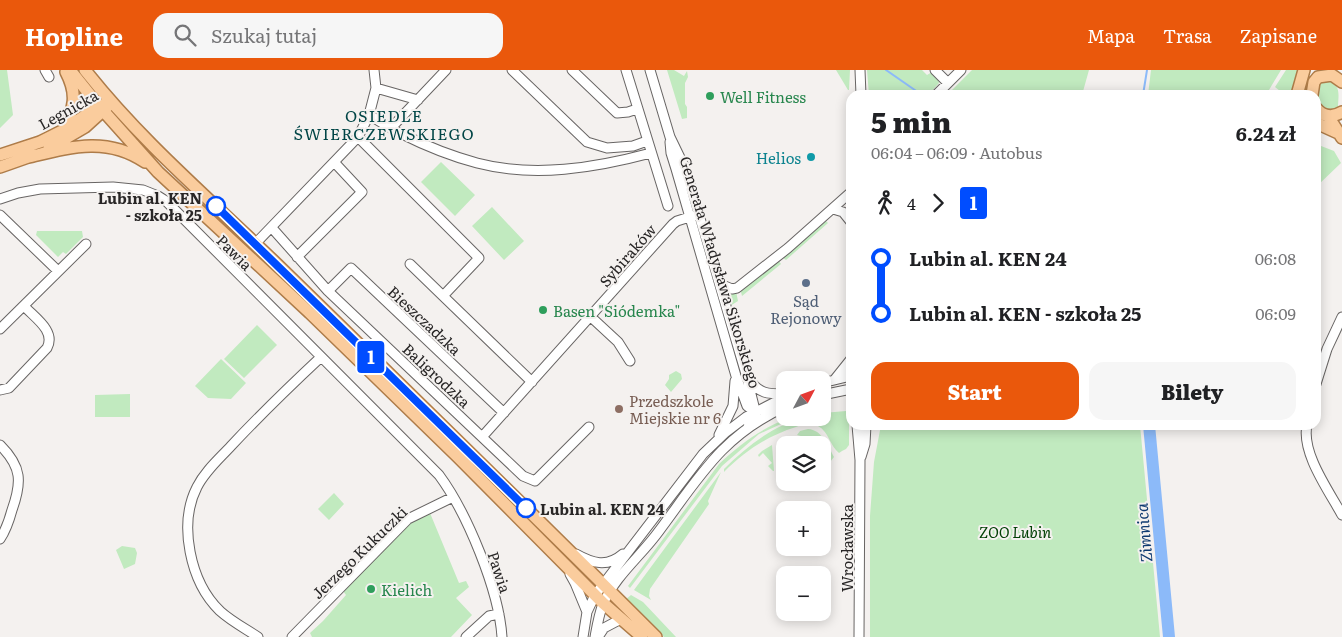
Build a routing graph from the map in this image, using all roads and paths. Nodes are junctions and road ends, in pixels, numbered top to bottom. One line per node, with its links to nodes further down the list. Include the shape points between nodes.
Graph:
1 (66, 70): 32 (main road, via 74,90 74,103)
2 (70, 70): 25 (main road)
3 (85, 70): 24 (main road)
4 (374, 70): 18 (street)
5 (446, 70): 23 (street)
6 (512, 70): 36 (street, via 587,142 607,148 633,146)
7 (572, 70): 26 (street, via 616,113)
8 (626, 70): 26 (street)
9 (650, 70): 35 (street, Generała Władysława Sikorskiego)
10 (860, 70): 19 (street)
11 (961, 70): 17 (street)
12 (1304, 70): 21 (main road)
13 (1309, 70): 16 (main road)
14 (936, 71): 17 (street)
15 (1337, 77): 16 (main road, via 1318,77)
16 (1314, 82): 22 (main road)
17 (948, 83): 20 (street)
18 (376, 88): 23 (street); 28 (street)
19 (861, 90)
20 (941, 90)
21 (1298, 90)
22 (1312, 90)
23 (418, 100): 31 (street)
24 (112, 102): 25 (main road, Legnicka); 53 (main road)
25 (101, 109): 32 (main road, Legnicka); 39 (main road, Legnicka, via 74,134); 42 (main road)
26 (638, 109): 36 (street)
27 (1342, 112): 29 (main road, via 1335,116)
28 (369, 115): 31 (street); 34 (street)
29 (1321, 115)
30 (1321, 117): 33 (main road)
31 (391, 128): 37 (street, via 440,151 507,168 562,170)
32 (64, 130): 38 (main road, Legnicka)
33 (1340, 135)
34 (358, 137): 40 (street); 60 (street, Bieszczadzka, via 479,258)
35 (670, 137): 48 (street, Generała Władysława Sikorskiego, via 684,166); 51 (street, Generała Władysława Sikorskiego, via 671,153)
36 (647, 141): 37 (street)
37 (651, 153): 46 (street)
38 (0, 155)
39 (29, 157): 41 (main road, Legnicka); 42 (main road, via 67,147 93,145 130,154)
40 (334, 162): 52 (street); 55 (street, via 362,192)
41 (0, 167)
42 (158, 172): 98 (main road, via 331,334)
43 (846, 197): 47 (street)
44 (0, 199): 65 (street, Pawia, via 23,192 120,187 158,196)
45 (846, 204): 47 (street)
46 (668, 206)
47 (836, 207): 50 (street); 58 (street, via 737,288)
48 (699, 214): 51 (street, Sybiraków); 58 (street, Generała Władysława Sikorskiego)
49 (0, 215): 57 (street)
50 (846, 216)
51 (690, 217): 62 (street, Sybiraków, via 673,224); 70 (street, Generała Władysława Sikorskiego)
52 (272, 228): 53 (street); 55 (street, Baligrodzka)
53 (256, 243): 96 (main road)
54 (86, 244): 57 (street)
55 (297, 257): 59 (street, Baligrodzka)
56 (410, 264): 60 (street, Bieszczadzka)
57 (58, 271): 61 (street)
58 (720, 284): 69 (street, Generała Władysława Sikorskiego)
59 (328, 291): 82 (street, Bieszczadzka, via 351,268); 89 (street, Baligrodzka)
60 (443, 296): 74 (street, Bieszczadzka)
61 (24, 306): 64 (street); 76 (street, via 46,329 49,343 9,388)
62 (591, 317): 66 (street, via 618,342); 74 (street, Sybiraków)
63 (1342, 317): 68 (street)
64 (0, 330)
65 (321, 357): 93 (street, Pawia, via 432,467); 104 (street, via 204,475 190,507 187,530 190,555 204,590 220,611)
66 (630, 361)
67 (846, 366): 72 (street)
68 (1321, 369)
69 (746, 374): 78 (street, via 759,390); 80 (street, Generała Władysława Sikorskiego)
70 (736, 376): 80 (street, Generała Władysława Sikorskiego, via 747,406); 90 (street, via 733,406)
71 (846, 377): 72 (street)
72 (835, 380): 73 (street)
73 (831, 381)
74 (532, 382): 82 (street, Sybiraków)
75 (846, 389): 77 (street)
76 (0, 390)
77 (831, 394)
78 (776, 395)
79 (776, 401): 80 (street)
80 (754, 412): 83 (street); 85 (street); 90 (street)
81 (776, 412): 83 (street)
82 (504, 413): 89 (street, Sybiraków)
83 (767, 416): 85 (street)
84 (589, 427): 89 (street, Baligrodzka, via 535,481 523,476)
85 (748, 427): 99 (street, via 704,468 659,531)
86 (857, 430): 92 (street, Wrocławska)
87 (866, 430): 92 (street, Wrocławska)
88 (1306, 430): 94 (street, via 1309,455)
89 (482, 437)
90 (716, 441): 97 (street)
91 (0, 445): 95 (street, via 15,463 19,484 6,531)
92 (860, 460): 112 (street, Wrocławska)
93 (453, 497): 102 (street, Pawia, via 481,557); 105 (street, Jerzego Kukuczki, via 408,519)
94 (1342, 516)
95 (0, 539)
96 (566, 548): 97 (street, via 596,563 611,562); 99 (main road)
97 (629, 549): 99 (street)
98 (562, 562): 100 (main road); 101 (street)
99 (606, 588): 100 (street); 111 (main road)
100 (599, 599): 101 (street); 103 (main road); 109 (street)
101 (587, 612): 108 (street)
102 (499, 614): 106 (street, Pawia, via 489,616); 107 (street, Pawia)
103 (621, 619): 109 (street, via 604,628); 110 (main road)
104 (258, 637)
105 (292, 637)
106 (466, 637)
107 (502, 637)
108 (583, 637)
109 (596, 637)
110 (642, 637)
111 (656, 637)
112 (859, 637)

